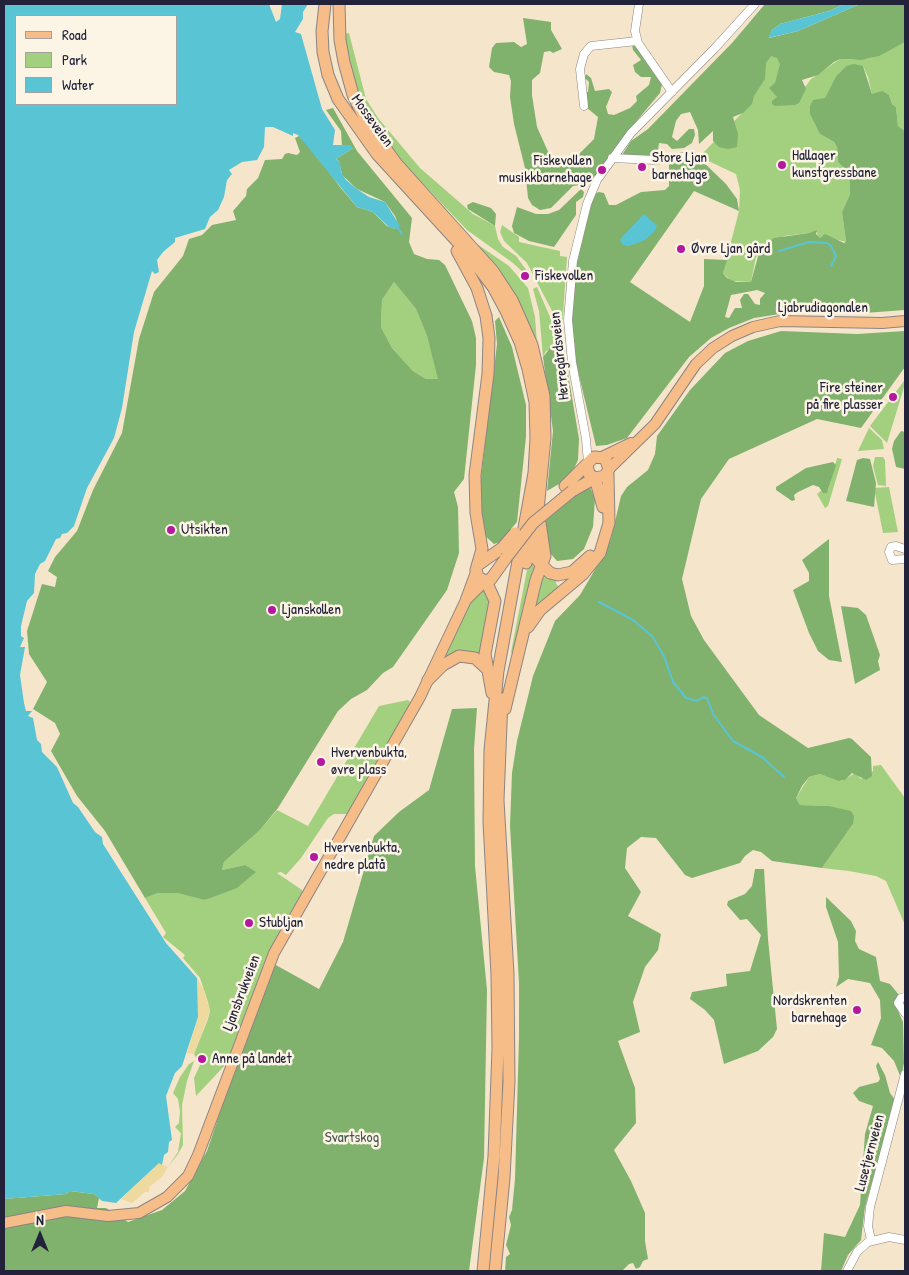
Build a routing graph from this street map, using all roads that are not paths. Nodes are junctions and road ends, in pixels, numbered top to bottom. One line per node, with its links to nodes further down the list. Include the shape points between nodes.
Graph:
1 (325, 4): 10 (highway, Mosseveien, via 324,52 328,76 338,99 377,154)
2 (339, 4): 10 (highway, Mosseveien, via 339,34 344,62 351,89 366,121 396,163)
3 (639, 4): 5 (street)
4 (754, 4): 6 (street, Herregårdsveien)
5 (637, 41): 6 (street); 7 (street, via 591,46 584,54 580,69)
6 (672, 92): 9 (street, Herregårdsveien, via 631,132)
7 (584, 106)
8 (693, 156): 9 (street, via 655,160)
9 (612, 158): 13 (street, Herregårdsveien, via 587,204 576,244 569,290 570,344)
10 (455, 233): 19 (highway, via 488,264 509,295 536,358 546,406); 24 (highway, via 477,288 488,332 488,374 475,475 475,505 482,547); 31 (highway, via 506,311 527,362 535,410 536,449 531,492)
11 (905, 321): 12 (main road, Ljabrudiagonalen, via 793,320 742,331 713,348 696,364 660,417)
12 (641, 438): 14 (main road, Ljabrudiagonalen); 16 (main road, Ljabrudiagonalen)
13 (586, 439): 14 (street, Herregårdsveien); 15 (street, Herregårdsveien)
14 (601, 457): 15 (highway, via 592,458); 16 (highway, via 608,462)
15 (588, 464): 17 (highway, via 588,471); 18 (highway)
16 (608, 472): 17 (highway, via 602,478); 28 (highway, via 609,524 600,552 583,574 540,610)
17 (595, 478): 18 (highway); 25 (highway, via 602,497 603,514 594,551 568,573 550,573)
18 (568, 488): 22 (highway, bridge, via 528,518)
19 (538, 510): 20 (highway); 25 (highway, via 545,550)
20 (532, 537): 25 (highway, via 534,554); 32 (highway, via 505,672)
21 (905, 549): 23 (street, via 896,546 889,552 892,560)
22 (504, 553): 24 (highway); 26 (highway)
23 (905, 559)
24 (479, 566): 26 (highway, via 480,579); 26 (highway, via 493,566); 27 (main road, Ljansbrukveien)
25 (541, 567): 28 (highway)
26 (488, 579): 27 (main road, Ljansbrukveien); 29 (highway, via 495,601 486,639)
27 (465, 602): 30 (main road, Ljansbrukveien)
28 (523, 638): 32 (highway)
29 (487, 669): 30 (highway, via 475,658 459,656); 31 (highway)
30 (428, 680): 36 (main road, Ljansbrukveien, via 274,953 188,1176 167,1197 138,1213 117,1216 57,1212)
31 (494, 700): 39 (highway, via 488,801 498,1056 494,1156)
32 (500, 736): 40 (highway, via 498,816 508,974 509,1082)
33 (905, 997): 34 (street, via 898,1004)
34 (905, 1013)
35 (905, 1074): 37 (street, Lusetjernveien, via 870,1207 868,1226)
36 (4, 1223)
37 (872, 1240): 38 (street, via 888,1236); 41 (street, via 857,1252)
38 (905, 1240)
39 (483, 1271)
40 (495, 1271)
41 (847, 1271)

